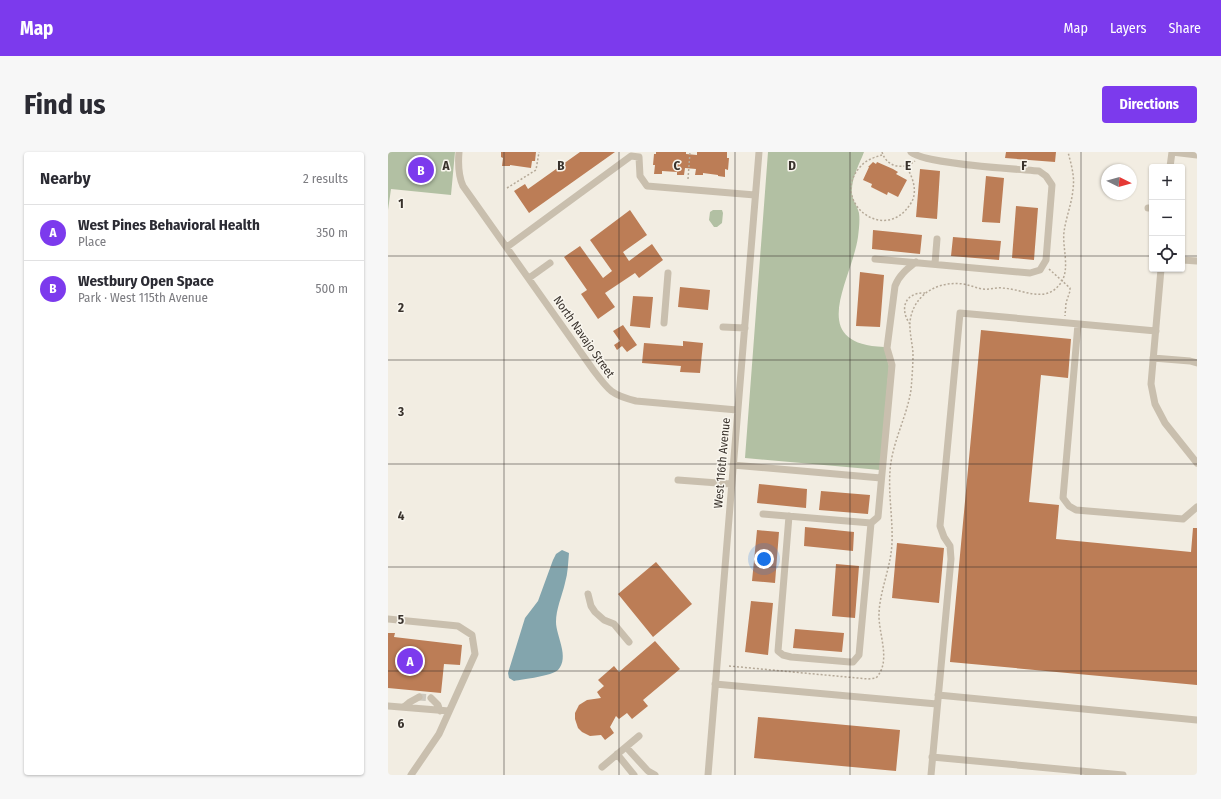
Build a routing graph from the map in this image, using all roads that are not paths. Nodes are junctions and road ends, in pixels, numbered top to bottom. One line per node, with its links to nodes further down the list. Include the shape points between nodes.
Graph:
1 (459, 152): 9 (street, North Navajo Street, via 458,168 463,186)
2 (759, 152): 7 (street, West 116th Avenue)
3 (911, 152): 15 (street, via 918,157 952,163 1039,171 1052,185 1046,260 1040,270 1030,273)
4 (1172, 152): 5 (street); 6 (street)
5 (1197, 155)
6 (1170, 164)
7 (755, 195): 9 (street, via 647,186 640,176 640,157 631,156); 22 (street, West 116th Avenue)
8 (937, 239): 15 (street)
9 (507, 247): 18 (street, North Navajo Street)
10 (875, 259): 13 (street)
11 (1185, 260): 12 (street)
12 (1197, 261)
13 (916, 262): 15 (street); 29 (street, via 900,276 895,286 887,348 892,365)
14 (550, 263): 18 (street)
15 (935, 264)
16 (1161, 272): 23 (street)
17 (668, 273): 19 (street)
18 (529, 278): 26 (street, North Navajo Street, via 594,371 616,395 636,401)
19 (664, 323)
20 (1078, 324): 23 (street); 32 (street, via 1063,498 1076,510 1183,519); 40 (street, via 960,313 940,526 950,546 951,559)
21 (723, 327): 22 (street)
22 (745, 328): 26 (street, West 116th Avenue)
23 (1156, 331): 24 (street)
24 (1153, 358): 25 (street); 27 (street, via 1151,384 1155,404 1165,423)
25 (1197, 363)
26 (737, 410): 28 (street, West 116th Avenue)
27 (1197, 463)
28 (733, 465): 29 (street); 31 (street, West 116th Avenue)
29 (881, 478): 35 (street, via 878,517)
30 (678, 480): 31 (street)
31 (731, 484): 39 (street, West 116th Avenue)
32 (1197, 508)
33 (763, 514): 34 (street)
34 (789, 516): 35 (street); 35 (street, via 778,651 791,657 850,662 859,655)
35 (871, 523)
36 (588, 594): 38 (street, via 595,612 614,624)
37 (388, 619): 47 (street, via 458,626 472,635 475,654)
38 (629, 642)
39 (715, 684): 43 (street); 58 (street, West 116th Avenue)
40 (938, 695): 43 (street); 48 (street)
41 (419, 697): 45 (street)
42 (431, 698): 46 (street)
43 (937, 704): 52 (street)
44 (388, 706): 45 (street)
45 (404, 707): 46 (street)
46 (440, 710): 47 (street)
47 (449, 711): 55 (street, via 439,734)
48 (1197, 720)
49 (639, 736): 50 (street)
50 (626, 746): 51 (street); 54 (street)
51 (617, 754): 53 (street); 56 (street)
52 (932, 757): 59 (street); 60 (street)
53 (602, 767)
54 (646, 773): 57 (street)
55 (411, 775)
56 (634, 775)
57 (655, 775)
58 (708, 775)
59 (931, 775)
60 (1123, 775)

